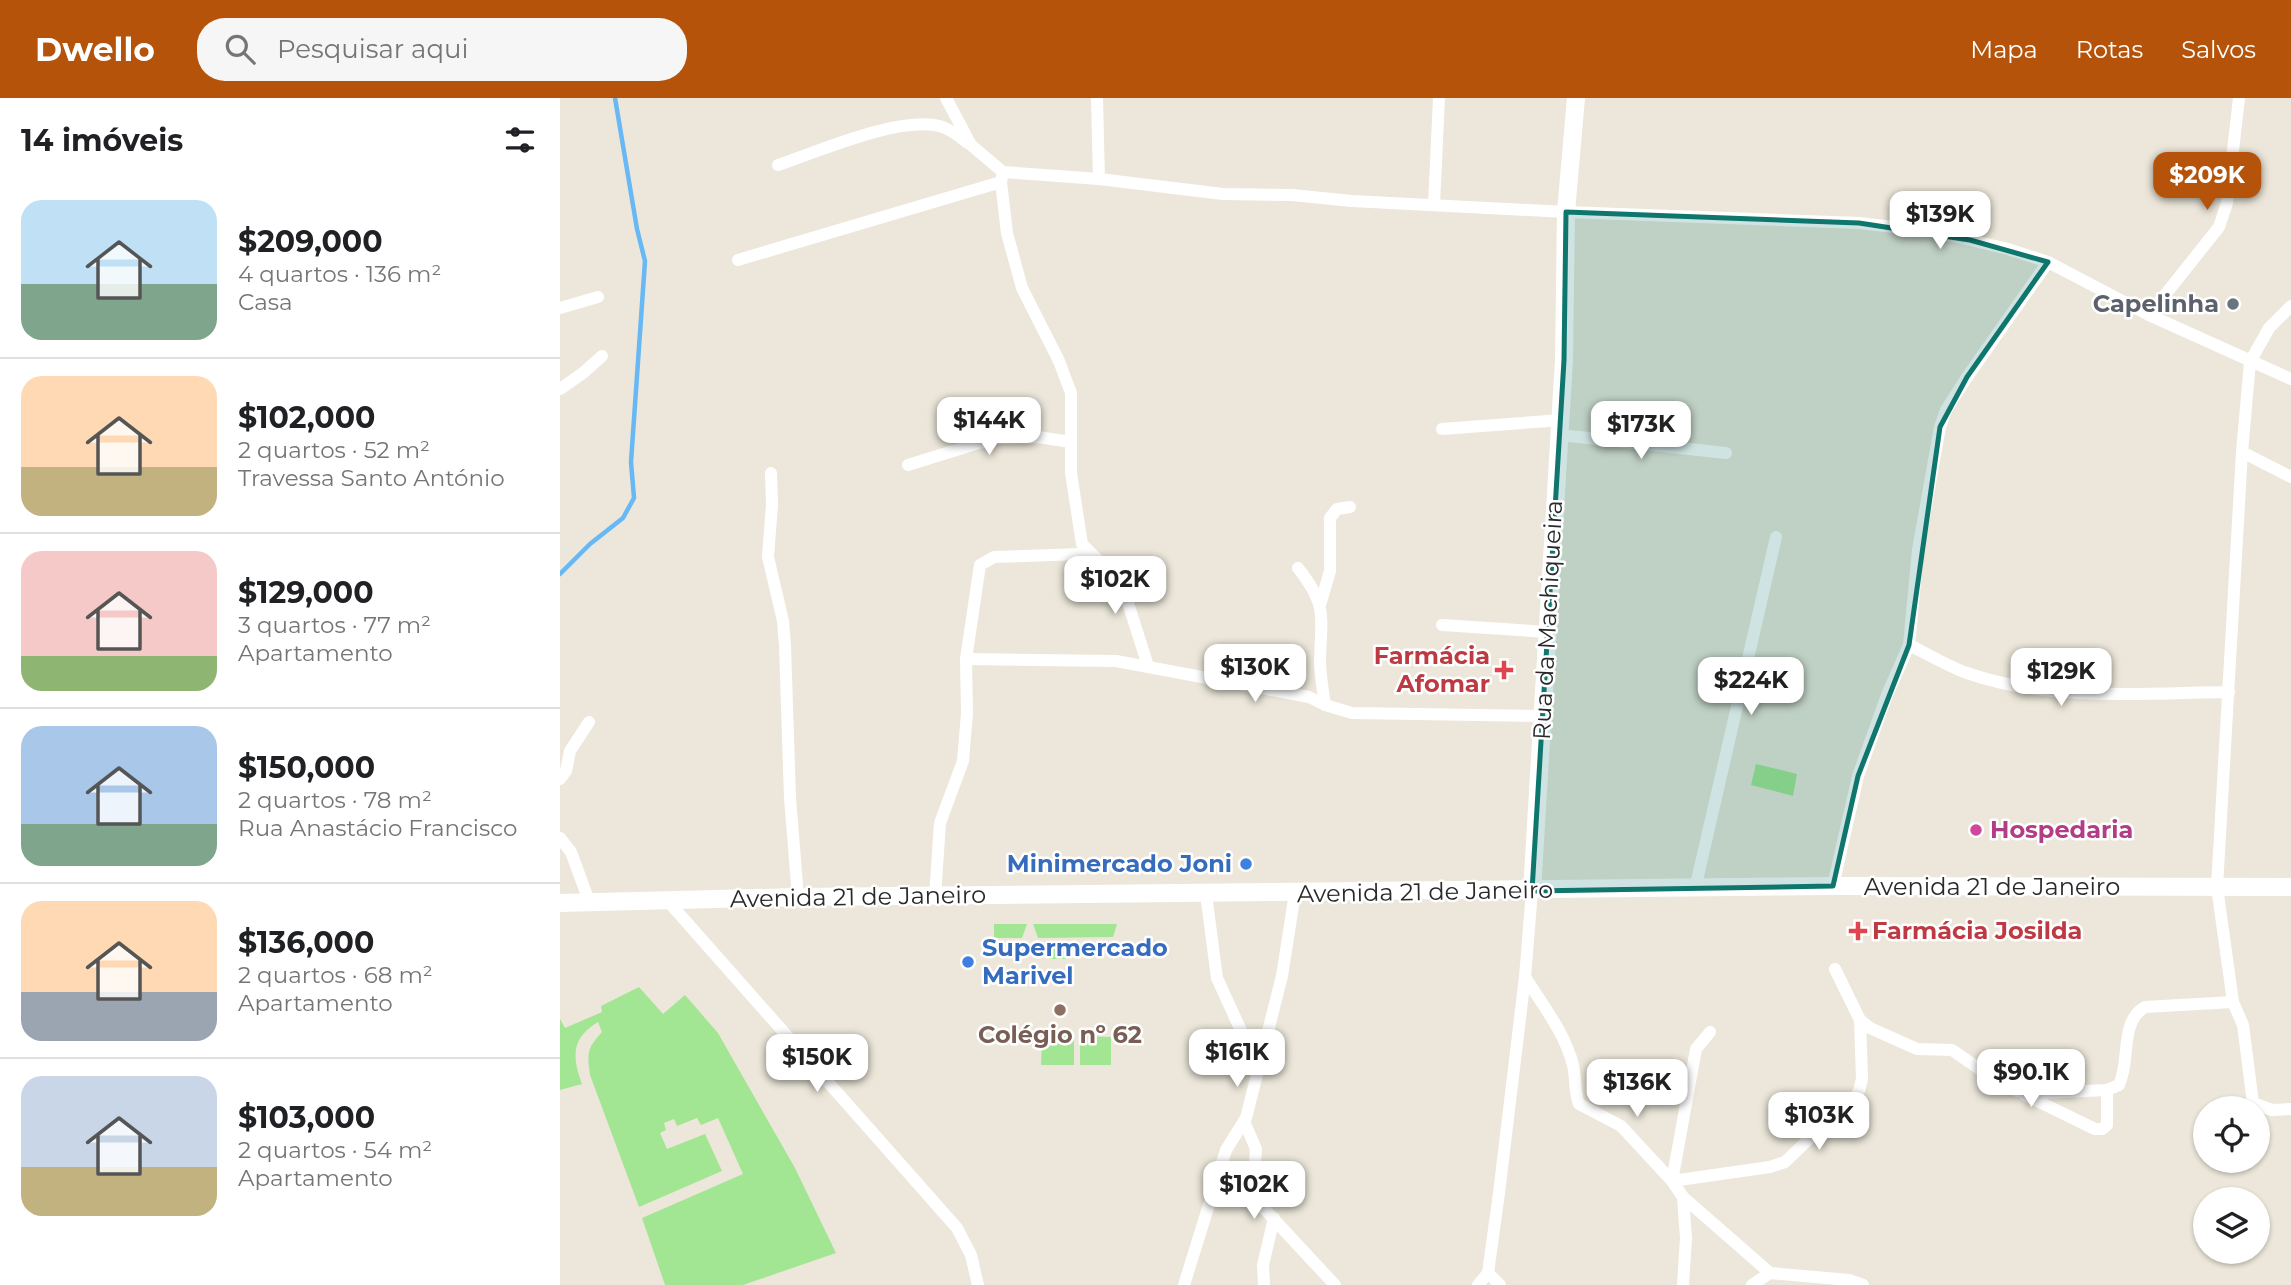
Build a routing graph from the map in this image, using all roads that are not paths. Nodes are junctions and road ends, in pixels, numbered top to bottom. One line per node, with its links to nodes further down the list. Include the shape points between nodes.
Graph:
1 (946, 98): 6 (street)
2 (1097, 98): 9 (street)
3 (1438, 98): 10 (street)
4 (1576, 98): 11 (main road, Rua da Machiqueira)
5 (2239, 98): 17 (street, via 2227,203 2219,227)
6 (971, 145): 7 (street, via 945,127 915,124); 8 (street)
7 (778, 165)
8 (1002, 177): 9 (street); 12 (street); 24 (street, via 1007,233 1022,288 1071,393)
9 (1099, 180): 10 (street, via 1223,194)
10 (1434, 205): 11 (street)
11 (1566, 212): 13 (street, via 1859,223 1928,231 2008,248); 22 (main road, Rua da Machiqueira)
12 (738, 260)
13 (2048, 262): 17 (street); 37 (street, via 1946,410 1918,550)
14 (598, 297): 16 (street)
15 (2291, 306): 19 (street, via 2269,328)
16 (560, 308)
17 (2149, 315): 19 (street)
18 (602, 356): 21 (street)
19 (2250, 362): 20 (street); 25 (street)
20 (2291, 379)
21 (560, 389)
22 (1560, 427): 23 (street); 26 (street); 36 (main road, Rua da Machiqueira)
23 (1442, 429)
24 (1071, 442): 27 (street, via 995,438); 32 (street, via 1082,544)
25 (2242, 452): 29 (street); 40 (street)
26 (1726, 453)
27 (908, 465)
28 (771, 473): 54 (street, via 768,558 783,621)
29 (2291, 477)
30 (1350, 507): 34 (street, via 1337,509 1330,518 1330,571)
31 (1776, 537): 49 (street)
32 (1098, 558): 38 (street, via 1081,554 993,557 981,565); 39 (street, via 1122,584)
33 (1298, 568): 34 (street)
34 (1321, 602): 41 (street)
35 (1442, 625): 36 (street)
36 (1548, 632): 42 (main road, Rua da Machiqueira)
37 (1909, 645): 40 (street, via 1967,673 2067,692); 46 (street, via 1858,776)
38 (966, 659): 39 (street, via 1116,661); 53 (street, via 963,761 940,823)
39 (1148, 666): 41 (street, via 1309,697)
40 (2229, 692): 47 (street)
41 (1325, 705): 42 (street, via 1352,713)
42 (1543, 716): 50 (main road, Rua da Machiqueira)
43 (589, 722): 44 (street, via 570,751)
44 (560, 779)
45 (560, 838): 56 (street, via 571,852)
46 (1833, 886): 47 (main road, Avenida 21 de Janeiro); 49 (main road, Avenida 21 de Janeiro)
47 (2217, 887): 48 (main road, Avenida 21 de Janeiro); 60 (street)
48 (2291, 887)
49 (1695, 889): 50 (main road, Avenida 21 de Janeiro)
50 (1532, 891): 51 (main road, Avenida 21 de Janeiro); 59 (street)
51 (1294, 893): 52 (main road, Avenida 21 de Janeiro); 63 (street, via 1282,976)
52 (1206, 894): 53 (main road, Avenida 21 de Janeiro); 63 (street, via 1217,978)
53 (935, 896): 54 (main road, Avenida 21 de Janeiro)
54 (797, 897): 55 (main road, Avenida 21 de Janeiro)
55 (666, 899): 56 (main road, Avenida 21 de Janeiro); 73 (street, via 957,1228 971,1255)
56 (589, 901): 57 (main road, Avenida 21 de Janeiro)
57 (560, 903)
58 (1835, 969): 61 (street)
59 (1525, 977): 68 (street, via 1559,1032 1573,1066 1579,1104 1621,1126); 71 (street)
60 (2233, 1002): 64 (street, via 2145,1007 2136,1012 2130,1021 2124,1074 2119,1085); 66 (street, via 2244,1025 2253,1102 2272,1110)
61 (1860, 1020): 65 (street, via 1917,1049 1952,1050); 68 (street, via 1859,1091 1785,1162)
62 (1710, 1032): 68 (street, via 1696,1049)
63 (1259, 1070): 67 (street)
64 (2107, 1090): 65 (street); 65 (street, via 2107,1125 2102,1129)
65 (2017, 1091)
66 (2291, 1110)
67 (1244, 1121): 70 (street, via 1255,1149 1256,1200); 74 (street, via 1226,1150)
68 (1672, 1181): 69 (street)
69 (1683, 1196): 72 (street); 79 (street)
70 (1274, 1218): 75 (street, via 1263,1265); 76 (street)
71 (1488, 1273): 77 (street); 78 (street)
72 (1770, 1273): 80 (street); 81 (street)
73 (978, 1285)
74 (1184, 1285)
75 (1264, 1285)
76 (1335, 1285)
77 (1478, 1285)
78 (1500, 1285)
79 (1683, 1285)
80 (1752, 1285)
81 (1863, 1285)

